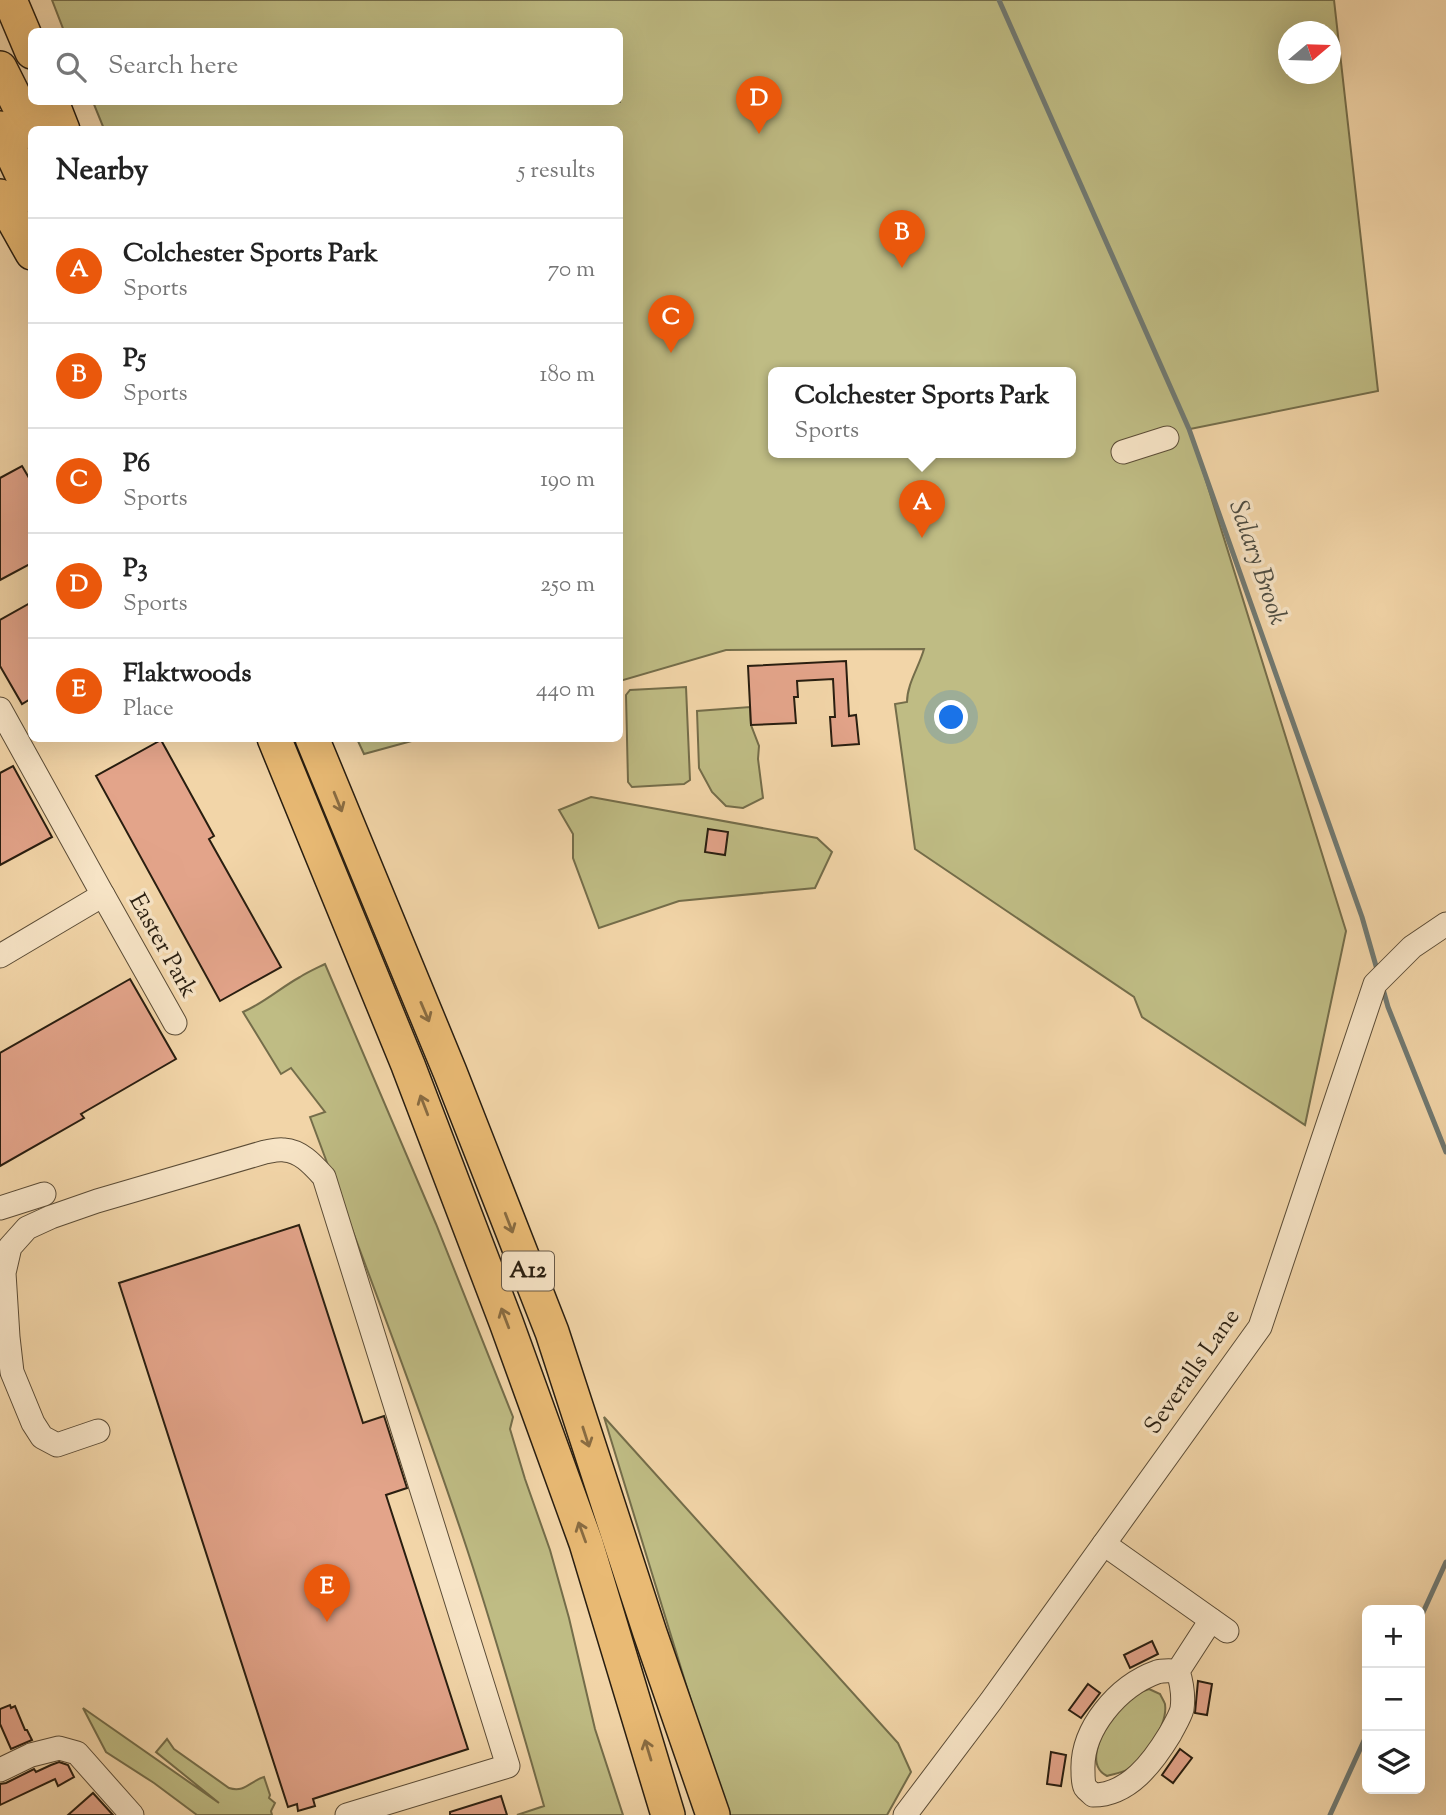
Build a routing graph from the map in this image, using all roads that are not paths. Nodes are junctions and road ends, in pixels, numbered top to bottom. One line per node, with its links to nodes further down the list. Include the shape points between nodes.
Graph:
1 (10, 0): 2 (highway)
2 (28, 43)
3 (0, 68): 5 (highway)
4 (53, 105): 6 (highway)
5 (29, 126)
6 (61, 126)
7 (0, 128): 8 (highway)
8 (28, 188)
9 (0, 196): 10 (highway)
10 (28, 246)
11 (1167, 438): 12 (street)
12 (1123, 452)
13 (0, 709): 16 (street, Easter Park)
14 (276, 742): 29 (highway, A12, one-way to 14, via 586,1543 506,1322 408,1065)
15 (315, 742): 30 (highway, A12, one-way to 30, via 552,1332)
16 (103, 895): 18 (street, Easter Park); 19 (street, Easter Park)
17 (1446, 924): 24 (street, Severalls Lane, via 1412,947 1375,984 1260,1327)
18 (0, 956)
19 (175, 1023)
20 (44, 1194): 21 (street)
21 (0, 1208)
22 (6, 1372): 23 (street, via 42,1437 57,1445); 28 (street, via 4,1273 10,1247 27,1228 97,1201 265,1152 284,1150 301,1155 324,1177 508,1766)
23 (98, 1431)
24 (1104, 1544): 25 (street, via 1219,1626); 31 (street, Severalls Lane)
25 (1178, 1671): 25 (street, via 1160,1671 1136,1682 1106,1710 1083,1758 1085,1787 1093,1795 1106,1795 1147,1769 1167,1740 1181,1711 1183,1688)
26 (0, 1770): 27 (street, via 59,1748 77,1753)
27 (132, 1815)
28 (347, 1815)
29 (668, 1815)
30 (713, 1815)
31 (905, 1815)

